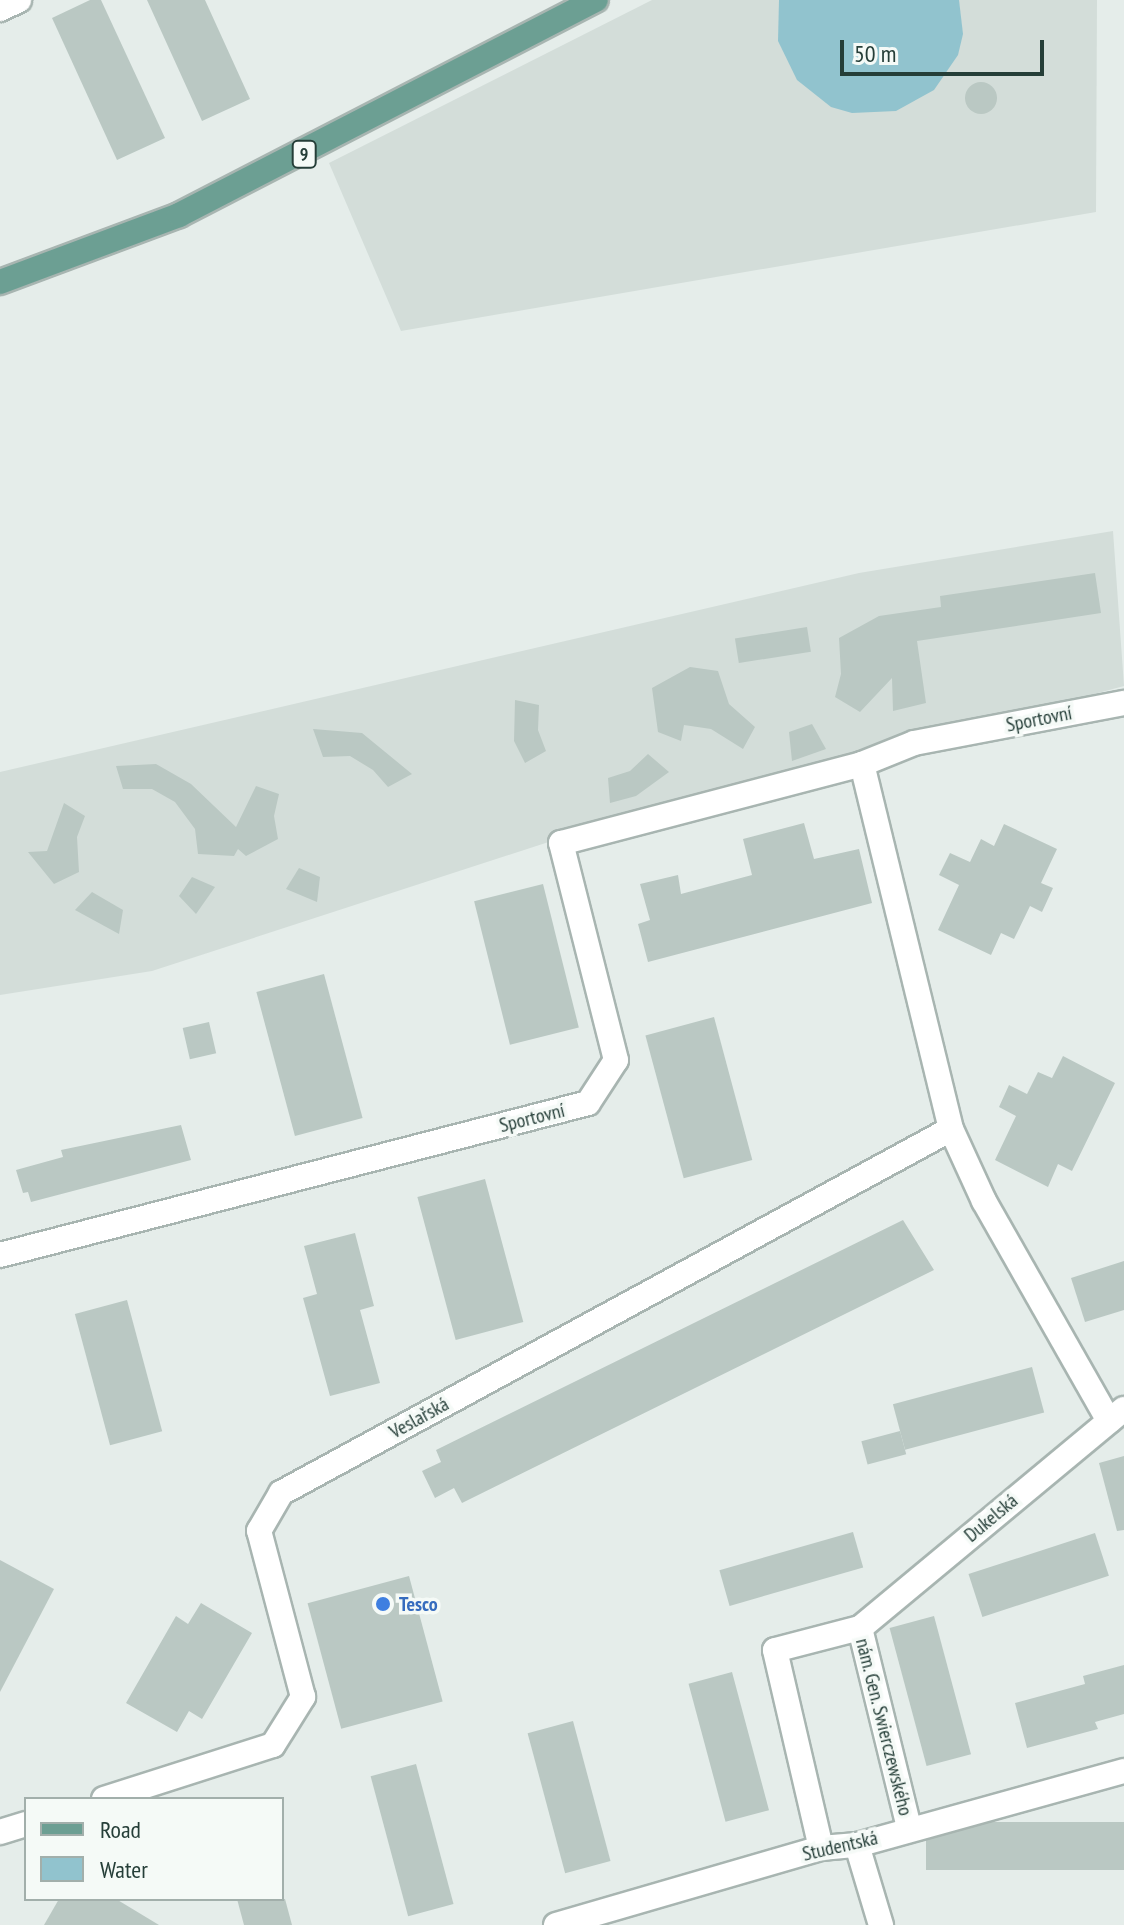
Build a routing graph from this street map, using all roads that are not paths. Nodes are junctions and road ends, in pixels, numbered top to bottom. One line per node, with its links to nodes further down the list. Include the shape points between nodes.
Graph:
1 (19, 0): 3 (street)
2 (596, 0): 4 (main road, 9, via 179,215)
3 (0, 9)
4 (0, 282)
5 (1124, 703): 6 (street, Sportovní, via 914,743)
6 (862, 764): 7 (street); 8 (street, Sportovní, via 561,843 616,1060 588,1103)
7 (951, 1129): 9 (street, via 984,1201); 12 (street, Veslařská, via 281,1493 259,1531 303,1697 273,1745)
8 (0, 1255)
9 (1117, 1415): 10 (street, Dukelská)
10 (860, 1628): 14 (street, nám. Gen. Swierczewského); 17 (street, nám. Gen. Swierczewského, via 775,1650)
11 (1124, 1771): 14 (street, Studentská)
12 (110, 1797)
13 (24, 1825): 15 (street)
14 (909, 1827): 16 (street, Studentská)
15 (0, 1832)
16 (857, 1845): 17 (street, Studentská); 19 (street)
17 (821, 1848): 18 (street, Studentská)
18 (556, 1925)
19 (881, 1925)

